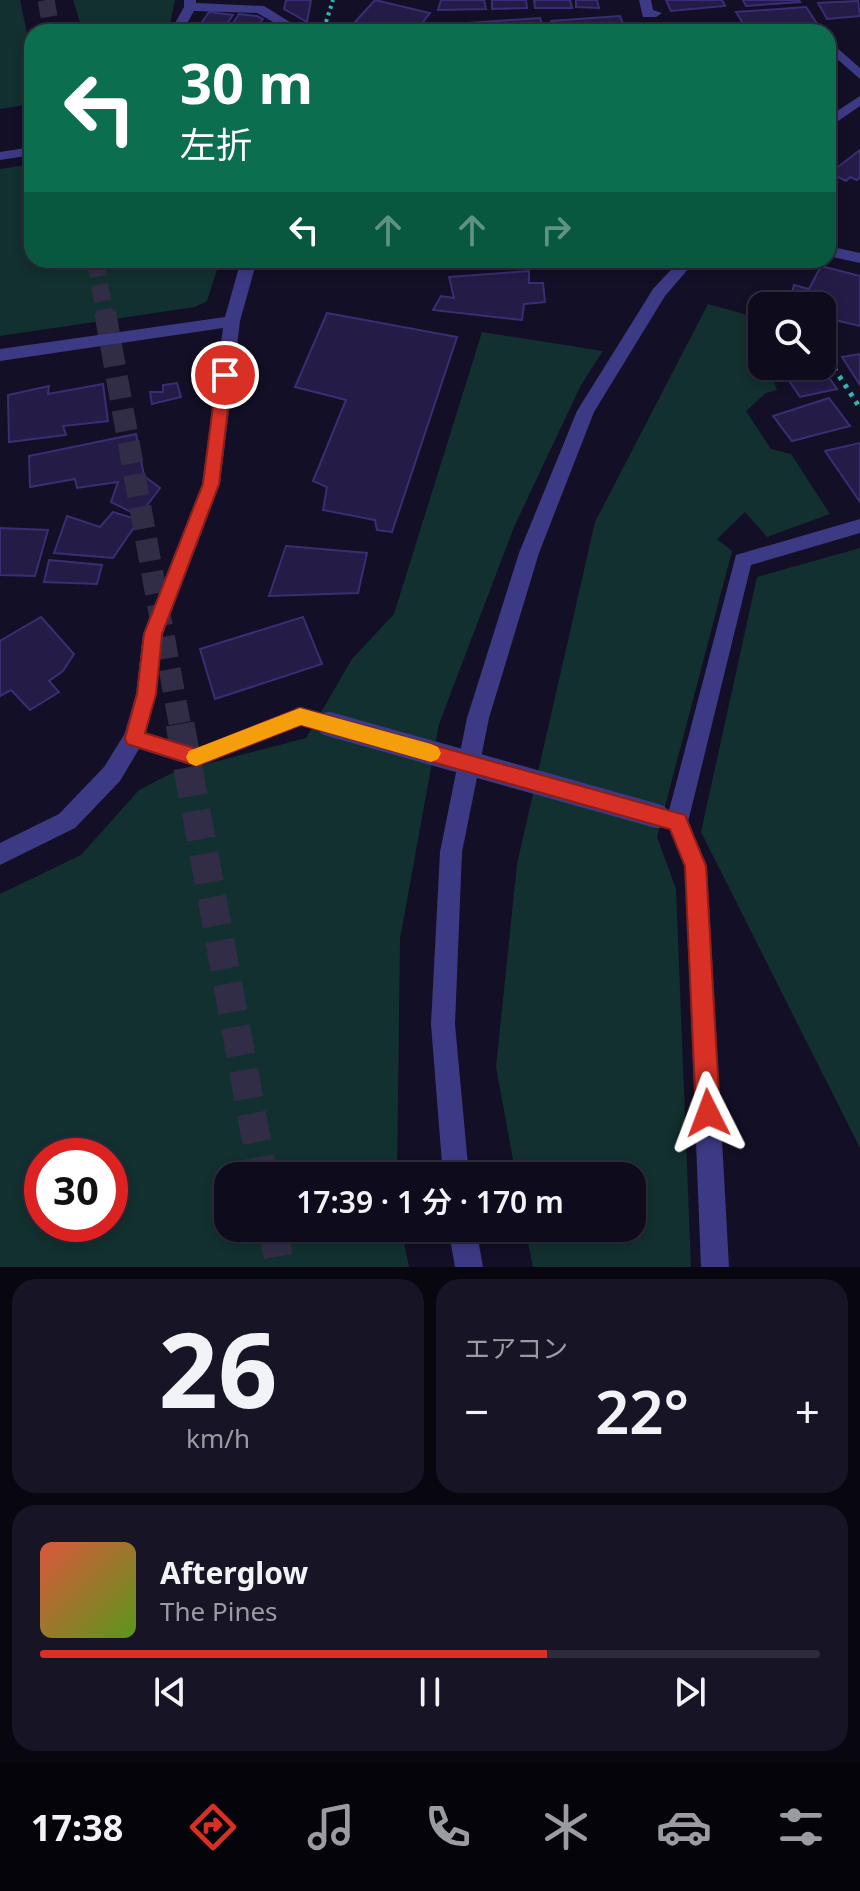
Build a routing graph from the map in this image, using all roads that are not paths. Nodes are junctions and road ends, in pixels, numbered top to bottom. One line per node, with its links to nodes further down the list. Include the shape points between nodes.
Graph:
1 (645, 0): 3 (street, via 647,14)
2 (190, 3): 4 (street); 5 (street, via 260,9)
3 (656, 13)
4 (180, 24)
5 (286, 24)
6 (836, 52): 7 (street)
7 (860, 75)
8 (860, 100): 9 (street)
9 (836, 118)
10 (24, 152): 11 (street)
11 (0, 156)
12 (836, 253): 13 (street)
13 (860, 258)
14 (247, 268): 16 (street)
15 (681, 268): 22 (street, via 659,293 586,411 529,553 478,718 451,852 443,1024)
16 (232, 321): 17 (street); 19 (street, via 211,484 153,634)
17 (0, 355)
18 (860, 526): 20 (street, via 743,560)
19 (134, 738): 20 (street, bridge, via 197,758 300,716); 21 (street, via 112,774 67,821)
20 (667, 819): 25 (street, via 696,866)
21 (0, 854)
22 (455, 1162)
23 (465, 1242): 24 (street)
24 (469, 1267)
25 (715, 1267)

